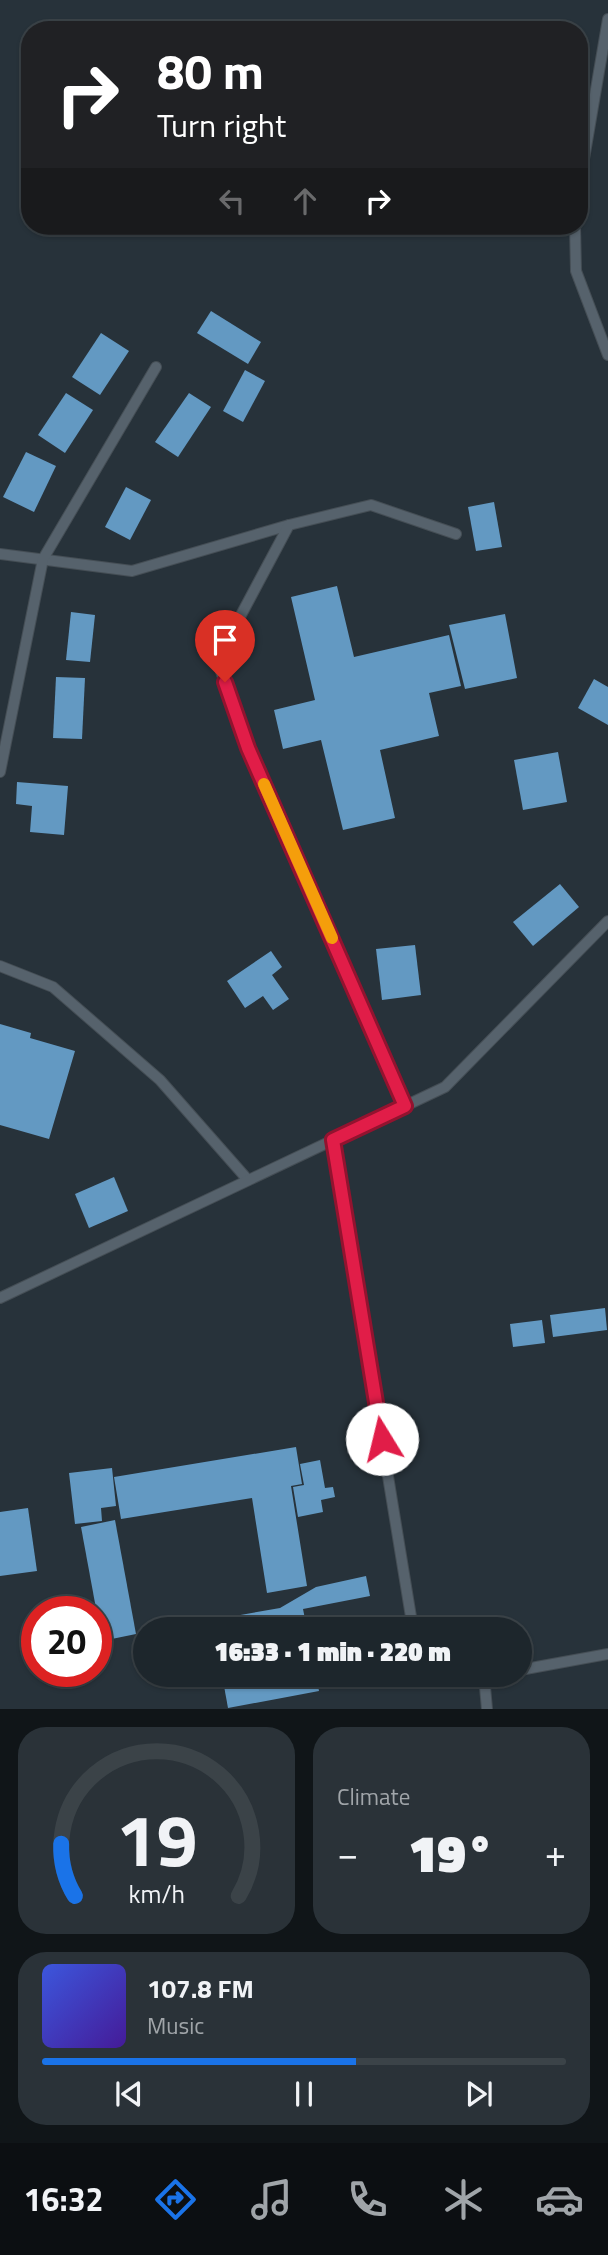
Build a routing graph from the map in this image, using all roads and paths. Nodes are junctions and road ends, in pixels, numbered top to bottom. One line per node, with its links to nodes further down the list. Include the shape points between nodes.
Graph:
1 (608, 19): 2 (lane)
2 (588, 136)
3 (575, 235): 4 (lane, via 576,271)
4 (608, 355)
5 (156, 367): 9 (lane)
6 (289, 525): 7 (lane, via 371,505); 9 (lane, via 132,571); 13 (lane, via 217,660 248,748)
7 (456, 534)
8 (0, 554): 9 (lane)
9 (43, 559): 10 (lane)
10 (0, 772)
11 (608, 921): 13 (lane, via 445,1087)
12 (0, 966): 15 (lane, via 53,987 160,1080)
13 (405, 1106): 14 (lane)
14 (333, 1140): 15 (lane); 17 (lane)
15 (248, 1180): 16 (lane)
16 (0, 1298)
17 (411, 1617)
18 (608, 1654): 19 (lane)
19 (532, 1668)
20 (488, 1687): 21 (lane)
21 (488, 1709)

